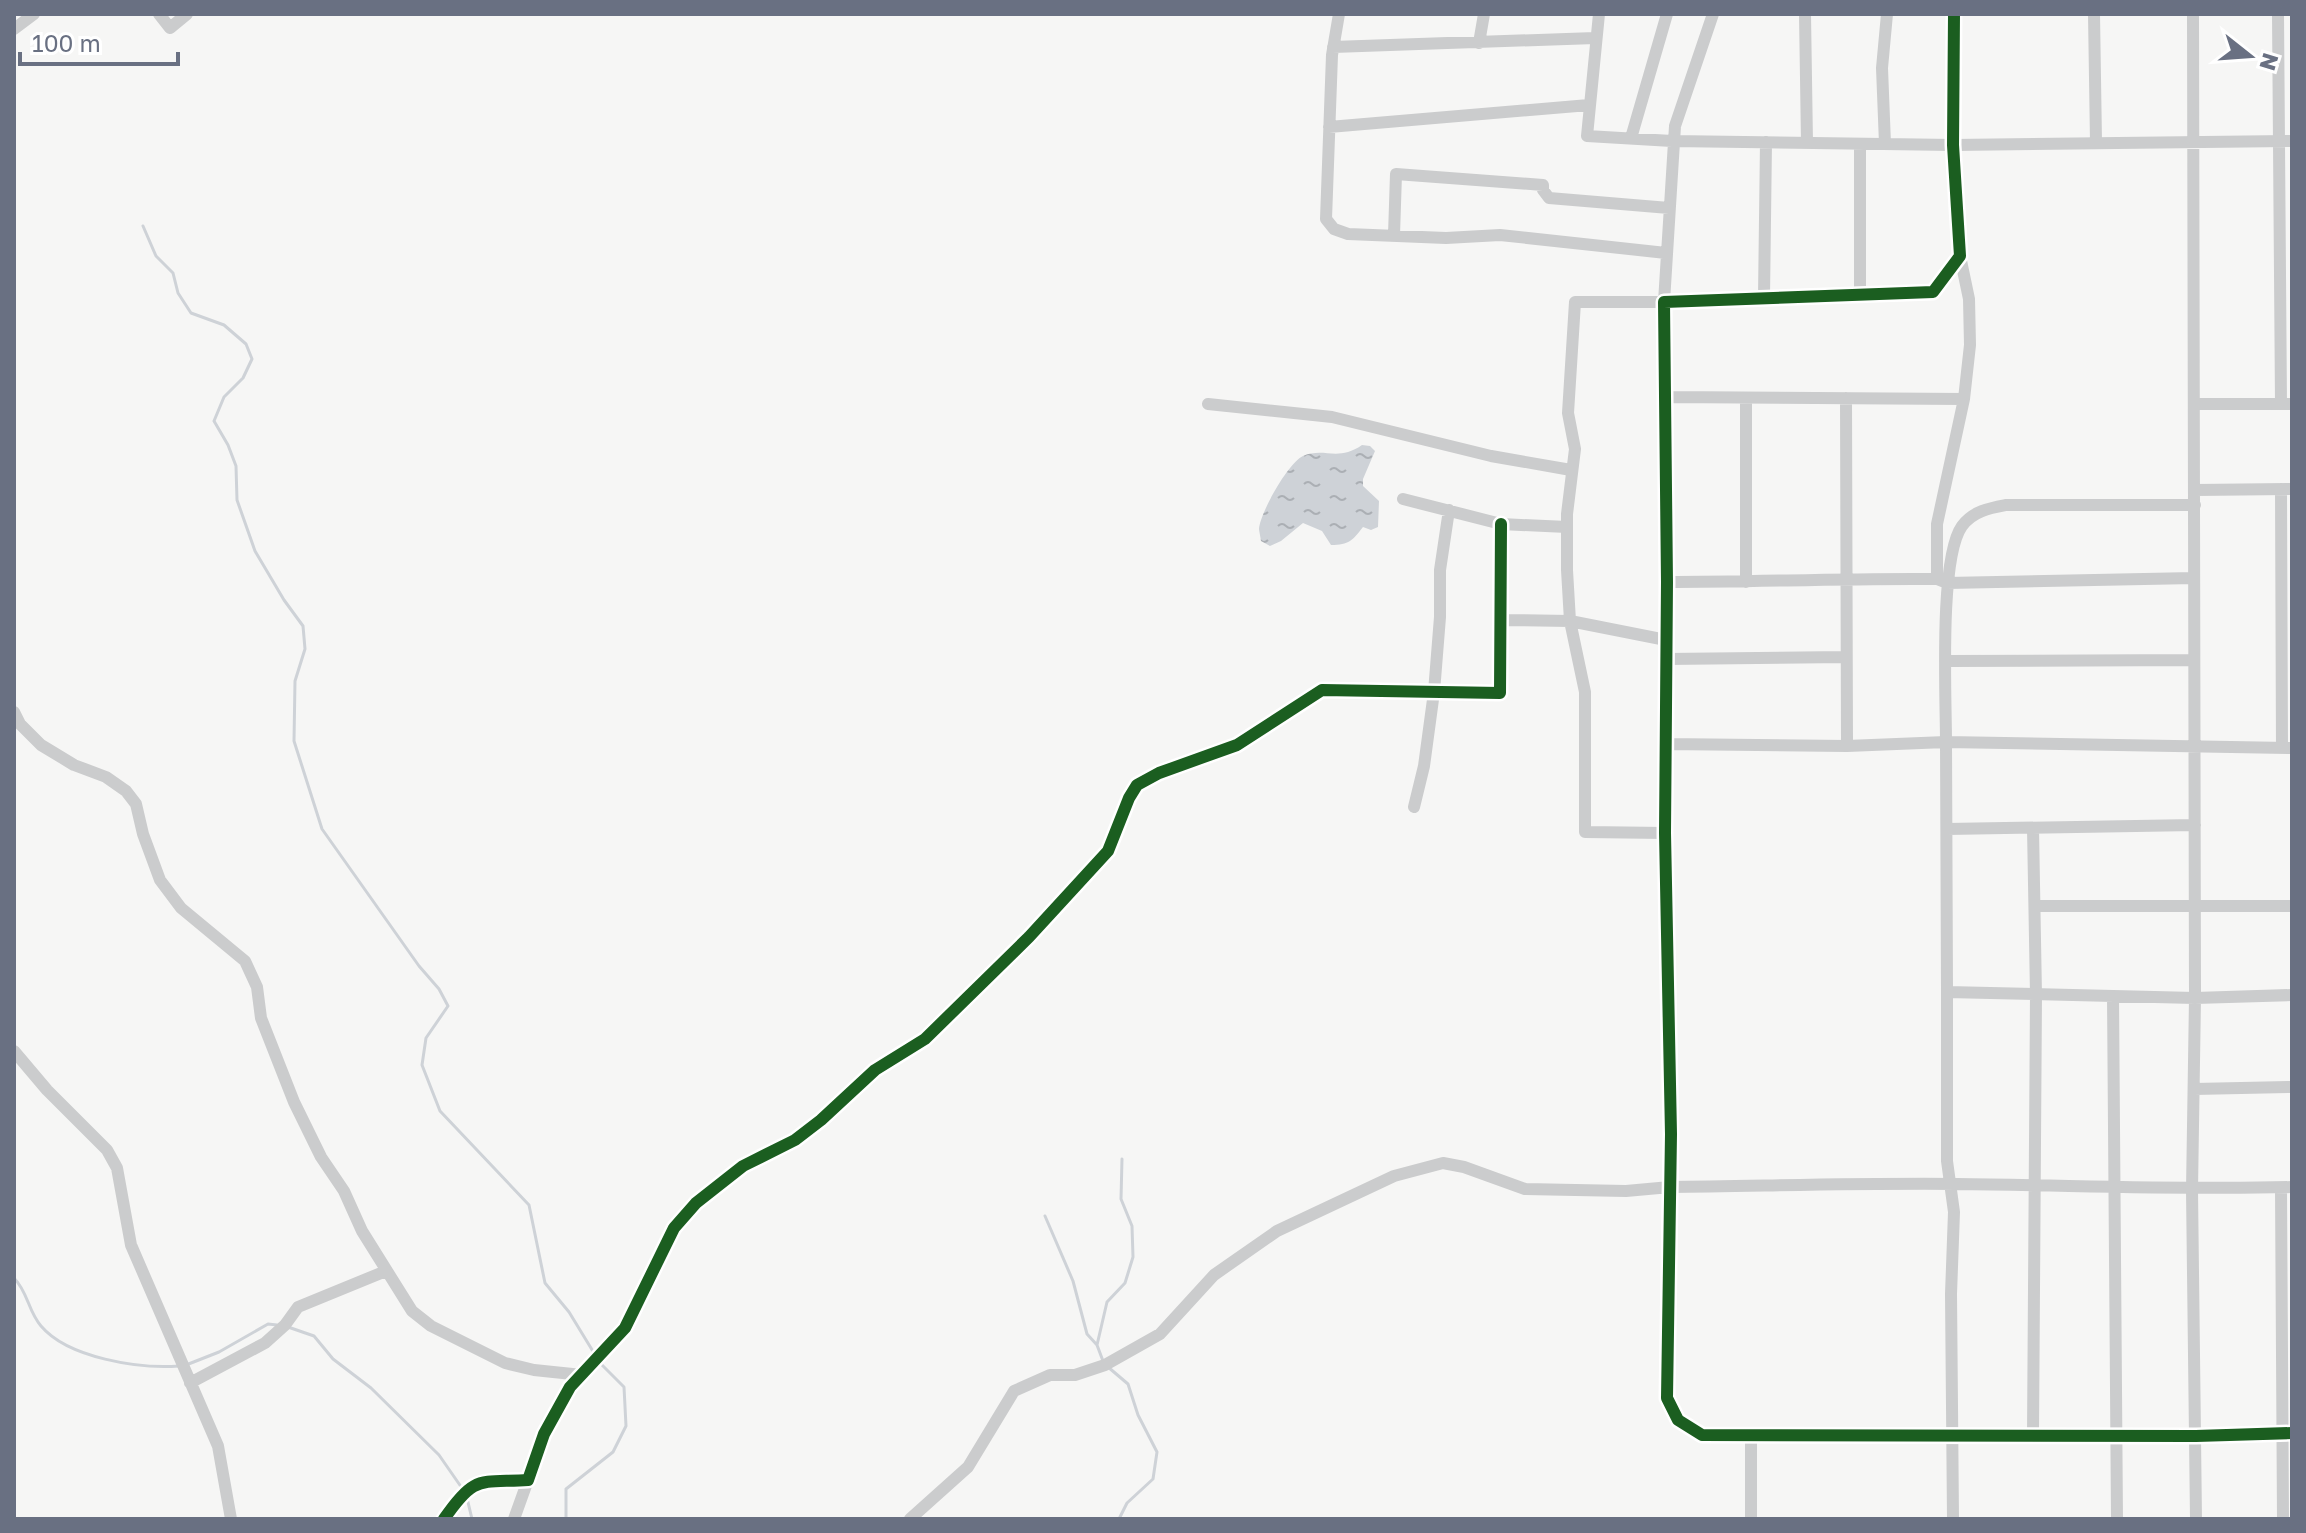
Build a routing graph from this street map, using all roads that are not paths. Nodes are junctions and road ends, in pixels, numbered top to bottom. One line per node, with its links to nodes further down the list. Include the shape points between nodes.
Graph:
1 (34, 14): 15 (street)
2 (159, 14): 3 (street, via 170,28)
3 (187, 14)
4 (1339, 14): 18 (street)
5 (1484, 14): 17 (street)
6 (1599, 14): 16 (street)
7 (1667, 14): 21 (street)
8 (1713, 14): 22 (street)
9 (1805, 14): 27 (street)
10 (1887, 14): 29 (street, via 1882,68)
11 (1954, 14): 30 (street)
12 (2094, 14): 25 (street)
13 (2193, 14): 26 (street)
14 (2278, 14): 23 (street)
15 (14, 29)
16 (1595, 38): 17 (street); 19 (street)
17 (1479, 43): 18 (street)
18 (1333, 47): 20 (street)
19 (1589, 105): 20 (street); 21 (street, via 1587,136)
20 (1329, 127): 33 (street, via 1326,219 1348,234)
21 (1631, 138): 22 (street)
22 (1672, 141): 24 (street); 31 (street)
23 (2285, 141): 26 (street); 32 (street)
24 (1766, 142): 27 (street); 37 (street)
25 (2096, 142): 26 (street); 30 (street)
26 (2192, 142): 45 (street)
27 (1807, 143): 28 (street)
28 (1860, 144): 29 (street); 36 (street)
29 (1885, 144): 30 (street)
30 (1953, 145): 35 (street)
31 (1669, 208): 33 (street, via 1549,198 1543,185 1396,174); 34 (street)
32 (2286, 228): 39 (street)
33 (1394, 235): 34 (street, via 1500,235)
34 (1666, 253): 38 (street)
35 (1960, 256): 36 (street, via 1933,292); 43 (street, via 1969,299)
36 (1860, 294): 37 (street)
37 (1764, 297): 38 (street)
38 (1664, 302): 40 (street); 47 (street, via 1575,302 1568,413 1575,449)
39 (2286, 309): 46 (street)
40 (1665, 397): 41 (street); 58 (street)
41 (1746, 398): 42 (street); 59 (street)
42 (1846, 398): 43 (street); 55 (street)
43 (1964, 399): 57 (street, via 1937,524)
44 (1208, 404): 47 (street, via 1332,417)
45 (2195, 404): 46 (street); 49 (street)
46 (2286, 404)
47 (1571, 470): 54 (street)
48 (2286, 489): 49 (street); 73 (street)
49 (2195, 490): 51 (street)
50 (1403, 499): 52 (street)
51 (2195, 505): 56 (street); 57 (street, via 1983,509 1963,526)
52 (1449, 510): 53 (street); 67 (street, via 1440,570)
53 (1501, 524): 54 (street); 60 (street)
54 (1567, 527): 61 (street)
55 (1845, 578): 57 (street); 59 (street); 63 (street)
56 (2194, 578): 57 (street); 65 (street)
57 (1942, 581): 66 (street)
58 (1667, 582): 59 (street); 62 (street)
59 (1746, 582)
60 (1500, 620): 61 (street); 67 (street, via 1500,693)
61 (1570, 621): 62 (street); 78 (street, via 1585,692 1585,832)
62 (1666, 640): 64 (street)
63 (1846, 657): 64 (street); 71 (street)
64 (1666, 659): 70 (street)
65 (2194, 660): 66 (street); 72 (street)
66 (1947, 661): 69 (street)
67 (1434, 692): 74 (street); 97 (street, via 1322,690 1237,745 1137,785 1108,851 925,1039 875,1070 795,1140 743,1166 696,1203 674,1228 625,1328)
68 (14, 712): 96 (street, via 41,745 126,791 136,804 160,880 181,908 245,961 294,1102)
69 (1946, 742): 71 (street); 72 (street); 77 (street)
70 (1665, 744): 71 (street); 78 (street)
71 (1847, 746)
72 (2195, 746): 73 (street); 75 (street)
73 (2287, 748)
74 (1414, 807)
75 (2195, 825): 76 (street); 80 (street)
76 (2033, 828): 77 (street); 79 (street)
77 (1947, 829): 82 (street)
78 (1665, 833): 93 (street)
79 (2035, 906): 80 (street); 83 (street)
80 (2195, 906): 81 (street); 86 (street)
81 (2292, 906)
82 (1947, 992): 83 (street); 90 (street)
83 (2036, 995): 85 (street); 91 (street)
84 (2292, 995): 86 (street)
85 (2113, 996): 86 (street); 92 (street)
86 (2195, 998): 89 (street)
87 (14, 1051): 98 (street, via 107,1150 117,1168 131,1245)
88 (2292, 1087): 89 (street)
89 (2194, 1089): 95 (street)
90 (1951, 1184): 91 (street); 93 (street); 103 (street)
91 (2035, 1185): 92 (street); 101 (street)
92 (2114, 1185): 95 (street); 102 (street)
93 (1670, 1187): 100 (street, via 1667,1398 1678,1420 1702,1435); 109 (street, via 1525,1189 1443,1163 1394,1176 1277,1231 1214,1275 1160,1334 1105,1365 1075,1375 1050,1375 1014,1391 968,1467)
94 (2286, 1188): 95 (street); 99 (street)
95 (2192, 1190): 104 (street)
96 (386, 1271): 97 (street, via 412,1311 431,1326 505,1363); 98 (street, via 298,1307 265,1343)
97 (582, 1375): 105 (street, via 544,1434)
98 (190, 1383): 106 (street, via 218,1446)
99 (2287, 1433): 104 (street); 114 (street)
100 (1751, 1434): 103 (street); 110 (street)
101 (2033, 1435): 102 (street); 103 (street)
102 (2118, 1435): 104 (street); 112 (street)
103 (1952, 1436): 111 (street)
104 (2196, 1436): 113 (street)
105 (528, 1480): 107 (street, via 486,1480 471,1486); 108 (street)
106 (231, 1519)
107 (444, 1519)
108 (514, 1519)
109 (910, 1519)
110 (1751, 1519)
111 (1953, 1519)
112 (2117, 1519)
113 (2196, 1519)
114 (2283, 1519)

